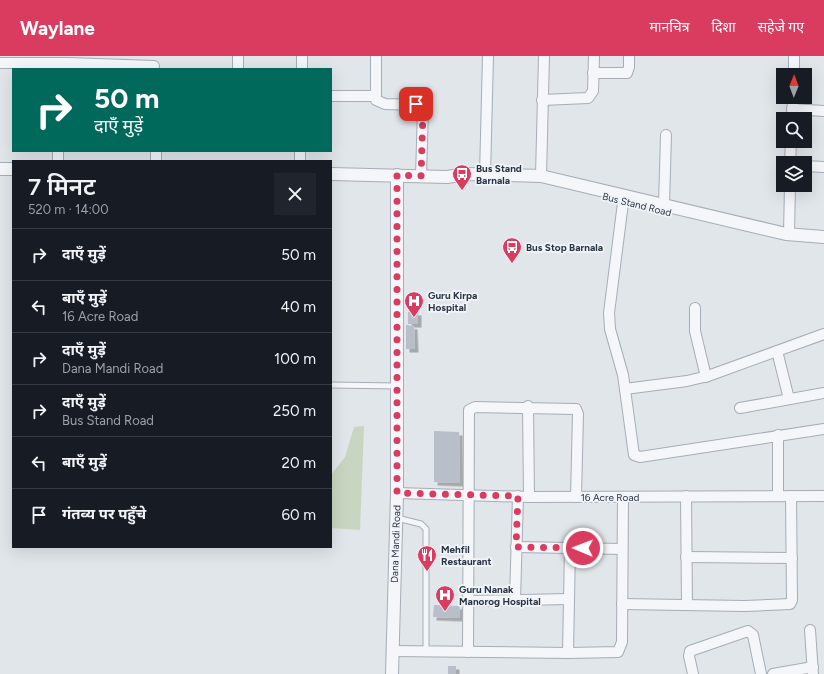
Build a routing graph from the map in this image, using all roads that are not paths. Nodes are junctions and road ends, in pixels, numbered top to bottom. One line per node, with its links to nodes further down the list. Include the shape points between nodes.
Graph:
1 (238, 56): 13 (street)
2 (302, 56): 14 (street)
3 (376, 56): 18 (street)
4 (488, 56): 29 (street)
5 (544, 56): 19 (street)
6 (594, 56): 16 (street)
7 (629, 56): 16 (street, via 627,73)
8 (794, 56): 15 (street)
9 (124, 60): 11 (street); 12 (street)
10 (4, 61): 11 (street)
11 (63, 63)
12 (154, 64)
13 (238, 68)
14 (302, 68)
15 (794, 68)
16 (593, 74): 19 (street, via 593,91 588,98)
17 (332, 96): 18 (street)
18 (375, 96): 30 (street, via 380,103 416,104 423,109)
19 (542, 100): 31 (street)
20 (824, 111): 21 (street)
21 (812, 112)
22 (666, 135): 35 (street)
23 (812, 166): 24 (street)
24 (824, 167)
25 (0, 169): 26 (street)
26 (12, 169)
27 (332, 174): 28 (street, Bus Stand Road)
28 (397, 175): 30 (street, Bus Stand Road); 44 (street, Dana Mandi Road)
29 (485, 175): 31 (street, Bus Stand Road); 32 (street, Bus Stand Road)
30 (421, 176): 32 (street, Bus Stand Road)
31 (541, 176): 34 (street, Bus Stand Road)
32 (447, 177): 34 (street, Bus Stand Road, via 469,181 552,185)
33 (790, 192): 36 (street)
34 (624, 198): 35 (street, Bus Stand Road); 38 (street, Bus Stand Road, via 781,240); 45 (street, via 609,313 610,329)
35 (664, 204): 36 (street, Bus Stand Road)
36 (789, 234): 37 (street, Bus Stand Road)
37 (824, 237)
38 (824, 245)
39 (695, 308): 42 (street, via 694,331)
40 (824, 334): 41 (street)
41 (777, 351): 42 (street); 47 (street)
42 (706, 377): 45 (street)
43 (332, 385): 44 (lane)
44 (397, 386): 52 (street, Dana Mandi Road)
45 (625, 389): 51 (street, via 633,452 637,456)
46 (824, 393): 47 (street)
47 (789, 399): 49 (street)
48 (528, 406): 53 (street, via 475,407 469,410); 59 (street); 60 (street, via 573,407 578,411)
49 (740, 408)
50 (824, 429): 51 (street)
51 (778, 435): 56 (street)
52 (397, 493): 53 (street, 16 Acre Road); 62 (street, Dana Mandi Road)
53 (468, 494): 54 (street, 16 Acre Road); 70 (street)
54 (518, 496): 59 (street, 16 Acre Road); 63 (street)
55 (686, 496): 56 (street, 16 Acre Road); 61 (street, 16 Acre Road); 66 (street)
56 (778, 496): 57 (street, 16 Acre Road)
57 (791, 496): 58 (street, 16 Acre Road); 67 (street)
58 (824, 496)
59 (529, 497): 60 (street, 16 Acre Road)
60 (576, 497): 61 (street, 16 Acre Road)
61 (623, 497): 65 (street)
62 (397, 518): 74 (street, Dana Mandi Road); 75 (lane, via 421,524 426,529)
63 (516, 547): 64 (street); 69 (street)
64 (570, 548): 65 (street); 68 (street)
65 (622, 549): 72 (street)
66 (686, 557): 67 (street); 71 (street)
67 (792, 558): 71 (street, via 790,604 745,606)
68 (569, 599): 69 (street); 77 (street)
69 (515, 600): 70 (street)
70 (468, 601): 76 (street)
71 (687, 603): 72 (street)
72 (622, 604): 77 (street, via 622,642 618,652)
73 (810, 630): 78 (street)
74 (392, 651): 75 (street); 79 (street, Dana Mandi Road)
75 (426, 652): 76 (street)
76 (468, 652): 77 (street)
77 (568, 654)
78 (813, 670): 82 (street)
79 (392, 674)
80 (693, 674): 81 (street, via 690,651 748,631 753,635)
81 (761, 674)
82 (773, 674)

